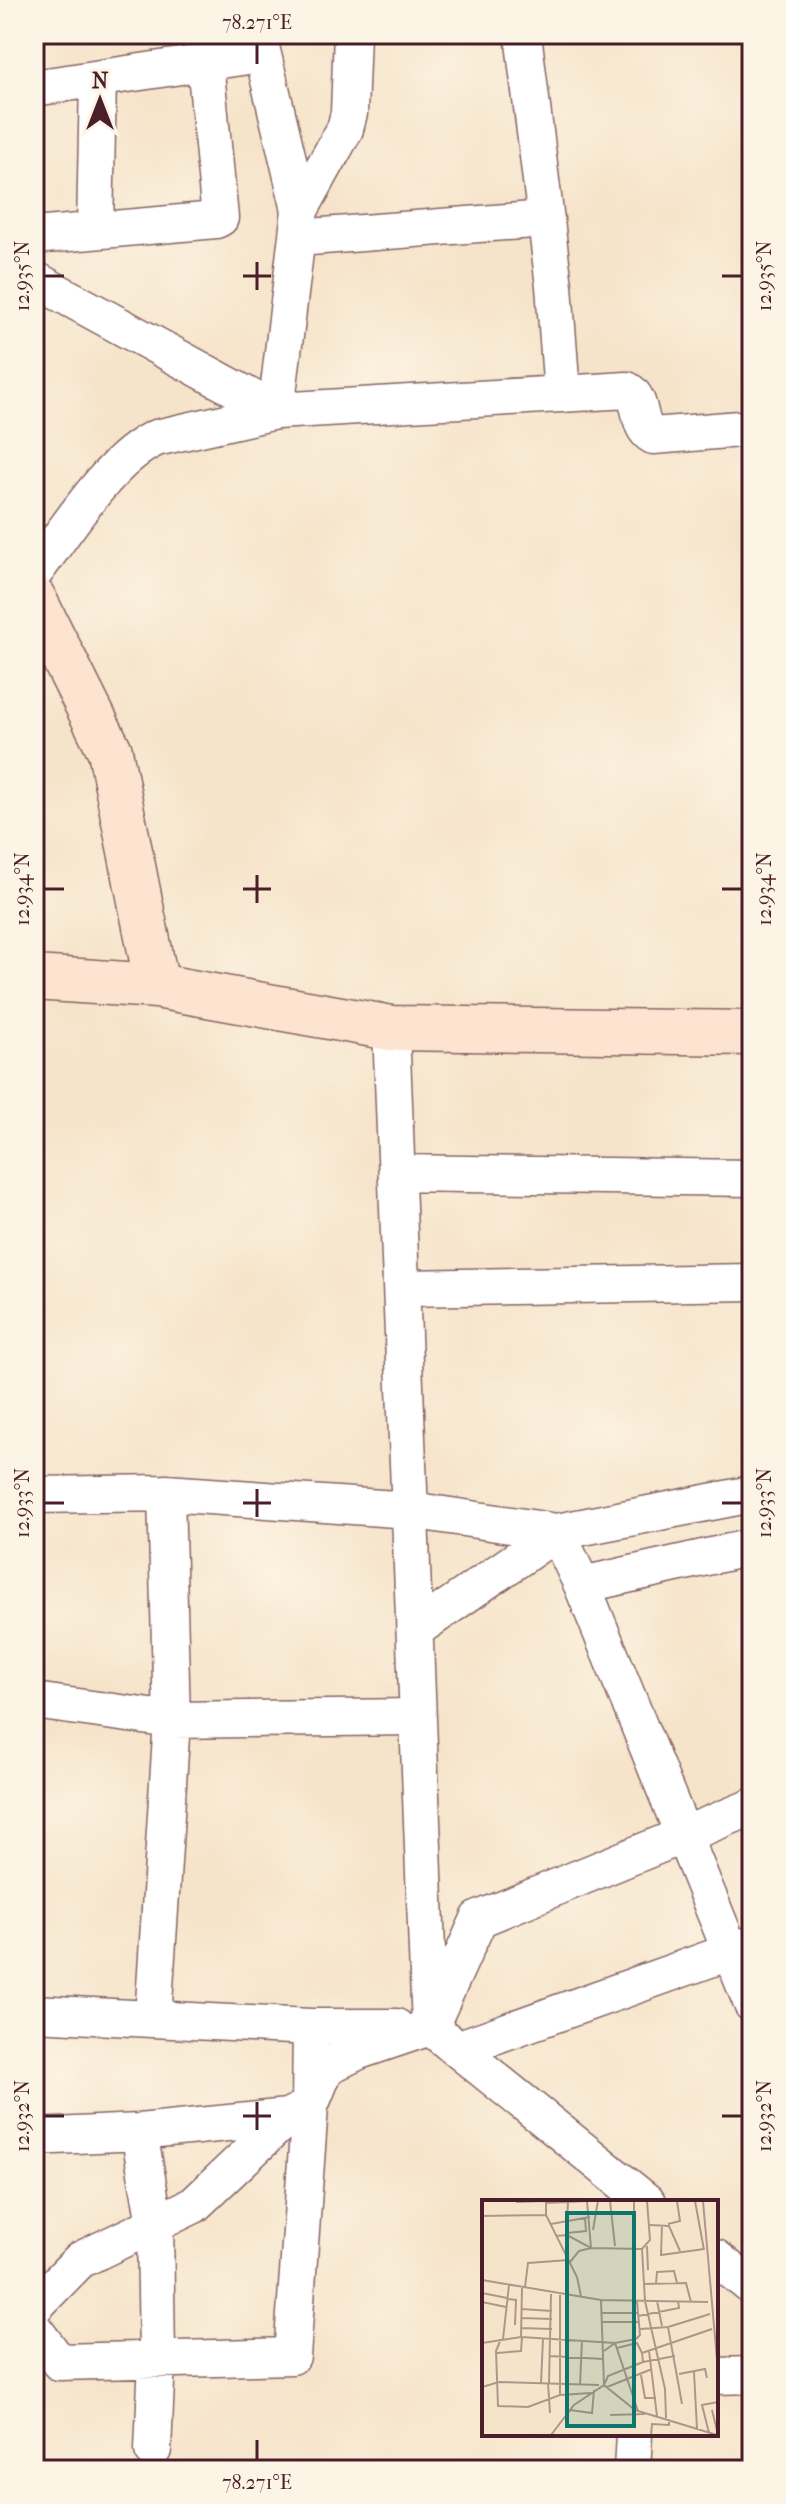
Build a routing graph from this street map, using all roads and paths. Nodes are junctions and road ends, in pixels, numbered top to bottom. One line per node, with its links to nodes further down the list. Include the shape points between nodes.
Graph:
1 (352, 34): 8 (street, via 345,129)
2 (523, 34): 7 (street)
3 (260, 44): 4 (street); 8 (street)
4 (205, 62): 5 (street); 9 (street, via 220,218)
5 (98, 79): 6 (street); 9 (street)
6 (34, 88)
7 (546, 219): 8 (street); 12 (street)
8 (298, 224): 13 (street)
9 (95, 230): 10 (street)
10 (34, 236)
11 (34, 279): 13 (street)
12 (562, 394): 13 (street); 14 (street, via 630,391 644,429 653,436)
13 (276, 411): 15 (street, via 140,445 109,475)
14 (752, 428)
15 (34, 573)
16 (34, 599): 18 (main road, via 110,751)
17 (34, 978): 18 (main road)
18 (157, 986): 19 (main road)
19 (391, 1028): 20 (main road); 21 (street)
20 (752, 1033)
21 (397, 1173): 22 (street); 24 (street)
22 (752, 1178)
23 (752, 1282): 24 (street)
24 (402, 1288): 28 (street)
25 (166, 1493): 27 (street); 28 (street); 35 (street)
26 (752, 1494): 29 (street)
27 (34, 1495)
28 (410, 1510): 29 (street); 32 (street)
29 (557, 1532): 31 (street); 32 (street)
30 (752, 1547): 31 (street)
31 (582, 1585): 37 (street)
32 (415, 1630): 34 (street)
33 (34, 1701): 35 (street)
34 (418, 1717): 35 (street); 43 (street)
35 (172, 1720): 41 (street)
36 (752, 1807): 37 (street)
37 (684, 1833): 38 (street); 43 (street, via 479,1919)
38 (741, 1948): 39 (street); 43 (street)
39 (752, 2004)
40 (34, 2013): 41 (street)
41 (153, 2019): 42 (street)
42 (311, 2027): 43 (street); 44 (street)
43 (444, 2038): 44 (street, via 359,2051 326,2067); 47 (street)
44 (299, 2112): 45 (street); 48 (street, via 194,2205); 53 (street, via 292,2356)
45 (139, 2132): 46 (street); 48 (street)
46 (34, 2137)
47 (645, 2200)
48 (155, 2224): 51 (street, via 80,2260); 53 (street)
49 (718, 2260): 50 (street)
50 (752, 2287)
51 (34, 2307)
52 (34, 2329): 53 (street, via 59,2362)
53 (157, 2359): 57 (street)
54 (752, 2375): 55 (street)
55 (718, 2376)
56 (634, 2436): 58 (street)
57 (153, 2450)
58 (632, 2470)

